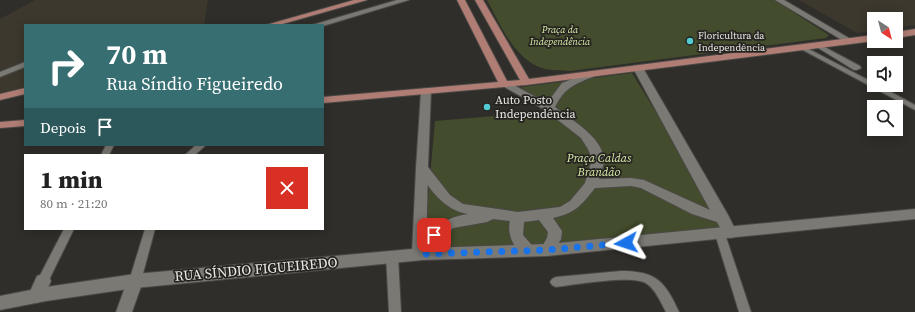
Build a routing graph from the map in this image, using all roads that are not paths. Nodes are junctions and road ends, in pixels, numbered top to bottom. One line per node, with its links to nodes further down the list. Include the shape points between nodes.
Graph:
1 (363, 0): 7 (main road)
2 (405, 0): 8 (street)
3 (461, 0): 22 (main road)
4 (479, 0): 21 (main road)
5 (779, 0): 13 (street)
6 (789, 0): 12 (street)
7 (274, 24)
8 (320, 24)
9 (915, 32): 10 (main road)
10 (903, 34)
11 (867, 39): 12 (main road)
12 (860, 40): 13 (main road)
13 (850, 41): 14 (main road)
14 (817, 45): 15 (main road); 18 (lane)
15 (801, 47): 17 (main road); 28 (lane)
16 (24, 64): 20 (lane)
17 (638, 68): 19 (main road); 39 (street)
18 (857, 68)
19 (592, 74): 21 (main road); 27 (street, via 560,88)
20 (0, 75)
21 (526, 82): 22 (main road)
22 (504, 84): 24 (main road); 27 (street)
23 (24, 91): 25 (main road)
24 (426, 92): 26 (main road); 33 (street)
25 (0, 97)
26 (324, 100)
27 (549, 108): 34 (street, via 585,136 594,148 598,159)
28 (915, 108)
29 (24, 123): 30 (main road)
30 (0, 125)
31 (201, 146): 32 (lane)
32 (190, 154)
33 (422, 168): 36 (street, via 451,204); 45 (street)
34 (591, 184): 37 (street, via 575,204 563,211); 39 (street, via 644,184 697,210)
35 (915, 214): 42 (street)
36 (498, 215): 38 (street); 45 (street, via 460,220 446,226 434,235)
37 (542, 215): 38 (street); 44 (street, via 555,231 554,239)
38 (518, 217): 43 (street, via 514,228 515,235)
39 (723, 219): 42 (street)
40 (68, 230): 47 (lane)
41 (150, 230): 48 (lane)
42 (725, 233): 44 (street); 55 (lane)
43 (529, 250): 44 (street); 45 (street)
44 (547, 250)
45 (421, 254): 46 (street, RUA SÍNDIO FIGUEIREDO)
46 (392, 256): 48 (street, RUA SÍNDIO FIGUEIREDO); 53 (lane)
47 (43, 281): 50 (street)
48 (135, 281): 50 (street, RUA SÍNDIO FIGUEIREDO); 52 (street)
49 (556, 282): 54 (lane, via 628,275 643,276 651,281)
50 (36, 296): 51 (street, RUA SÍNDIO FIGUEIREDO)
51 (0, 303)
52 (124, 312)
53 (395, 312)
54 (673, 312)
55 (744, 312)

